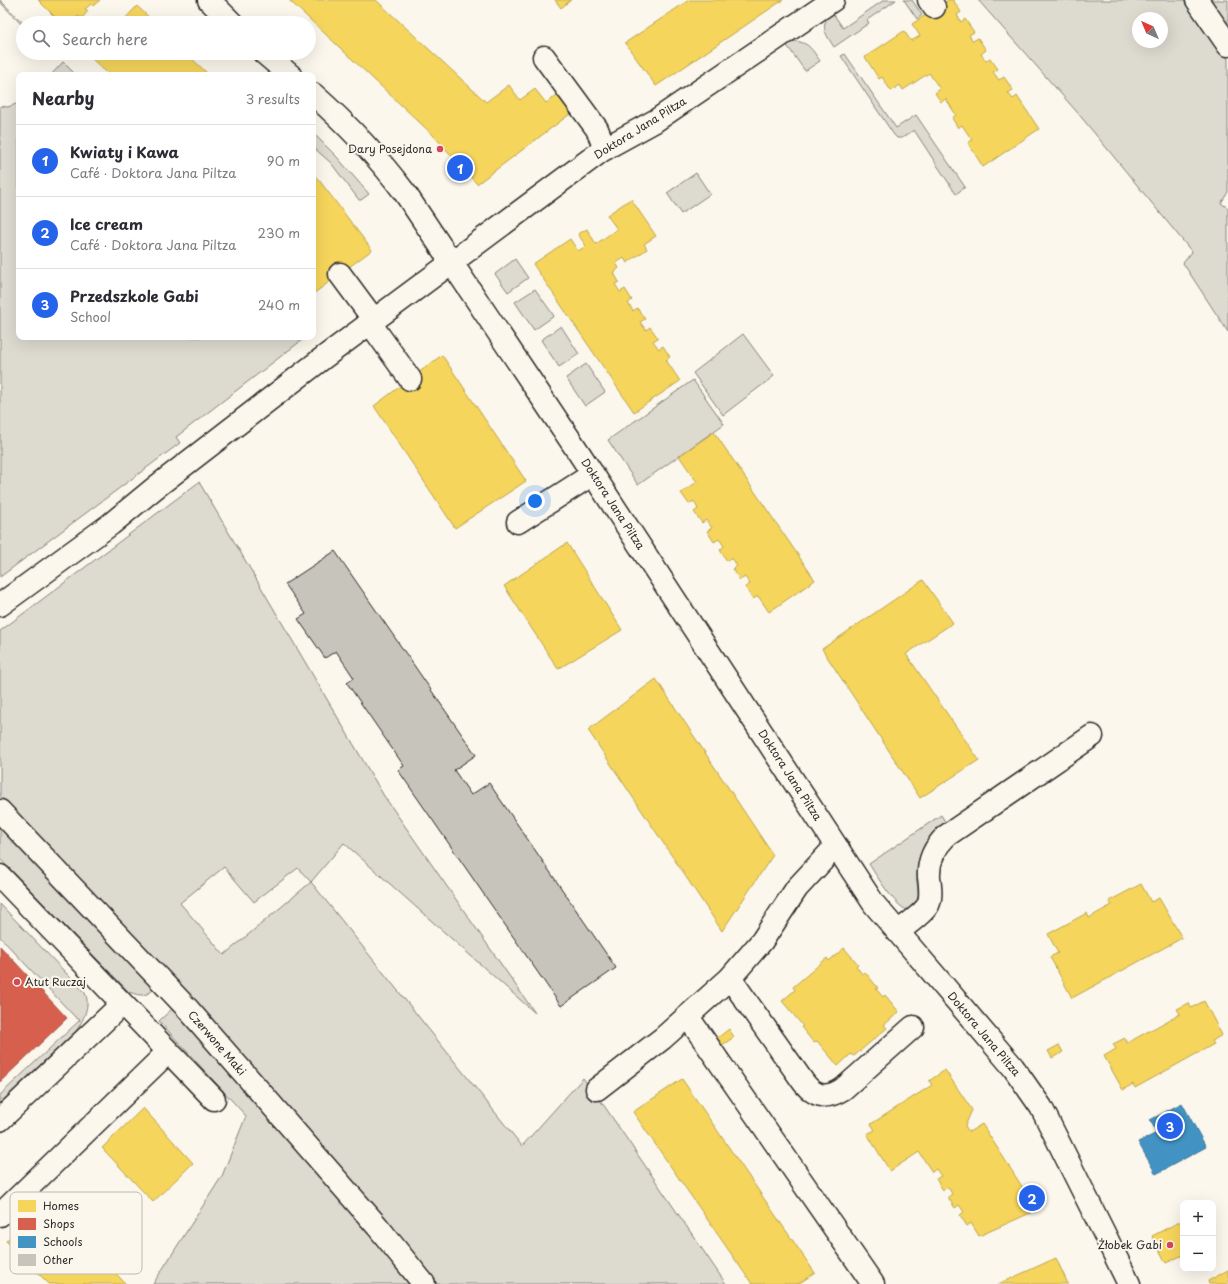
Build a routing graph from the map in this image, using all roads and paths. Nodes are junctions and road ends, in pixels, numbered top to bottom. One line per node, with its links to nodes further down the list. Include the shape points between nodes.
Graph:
1 (209, 0): 4 (street)
2 (833, 0): 10 (street, Doktora Jana Piltza, via 655,121)
3 (1197, 0): 5 (street)
4 (225, 16)
5 (1228, 45)
6 (544, 57): 10 (street, via 597,129)
7 (272, 60): 8 (street)
8 (286, 72)
9 (316, 97): 11 (street, Doktora Jana Piltza, via 344,122 393,177)
10 (606, 148): 11 (street, Doktora Jana Piltza)
11 (452, 263): 13 (street, Doktora Jana Piltza); 15 (street, Doktora Jana Piltza)
12 (340, 274): 13 (street)
13 (372, 322): 14 (street); 17 (street, Doktora Jana Piltza, via 111,524)
14 (410, 379)
15 (593, 474): 16 (street); 20 (street, Doktora Jana Piltza)
16 (518, 522)
17 (0, 605)
18 (1092, 736): 22 (street, via 946,836 936,848 930,862 930,893 927,906)
19 (0, 811): 34 (street, Czerwone Maki, via 187,1008 378,1227)
20 (836, 846): 22 (street, Doktora Jana Piltza, via 874,904); 23 (street, via 797,888 762,941)
21 (0, 876): 24 (street)
22 (898, 932): 36 (street, Doktora Jana Piltza, via 1013,1066 1041,1107)
23 (730, 978): 25 (street); 26 (street, via 804,1083 820,1095 835,1094 843,1089)
24 (122, 1004): 27 (street); 30 (street)
25 (688, 1017): 28 (street); 35 (street)
26 (913, 1027)
27 (168, 1052): 29 (street); 31 (street)
28 (598, 1089)
29 (214, 1099)
30 (0, 1120)
31 (24, 1192)
32 (10, 1205): 33 (street)
33 (0, 1215)
34 (424, 1284)
35 (873, 1284)
36 (1128, 1284)

